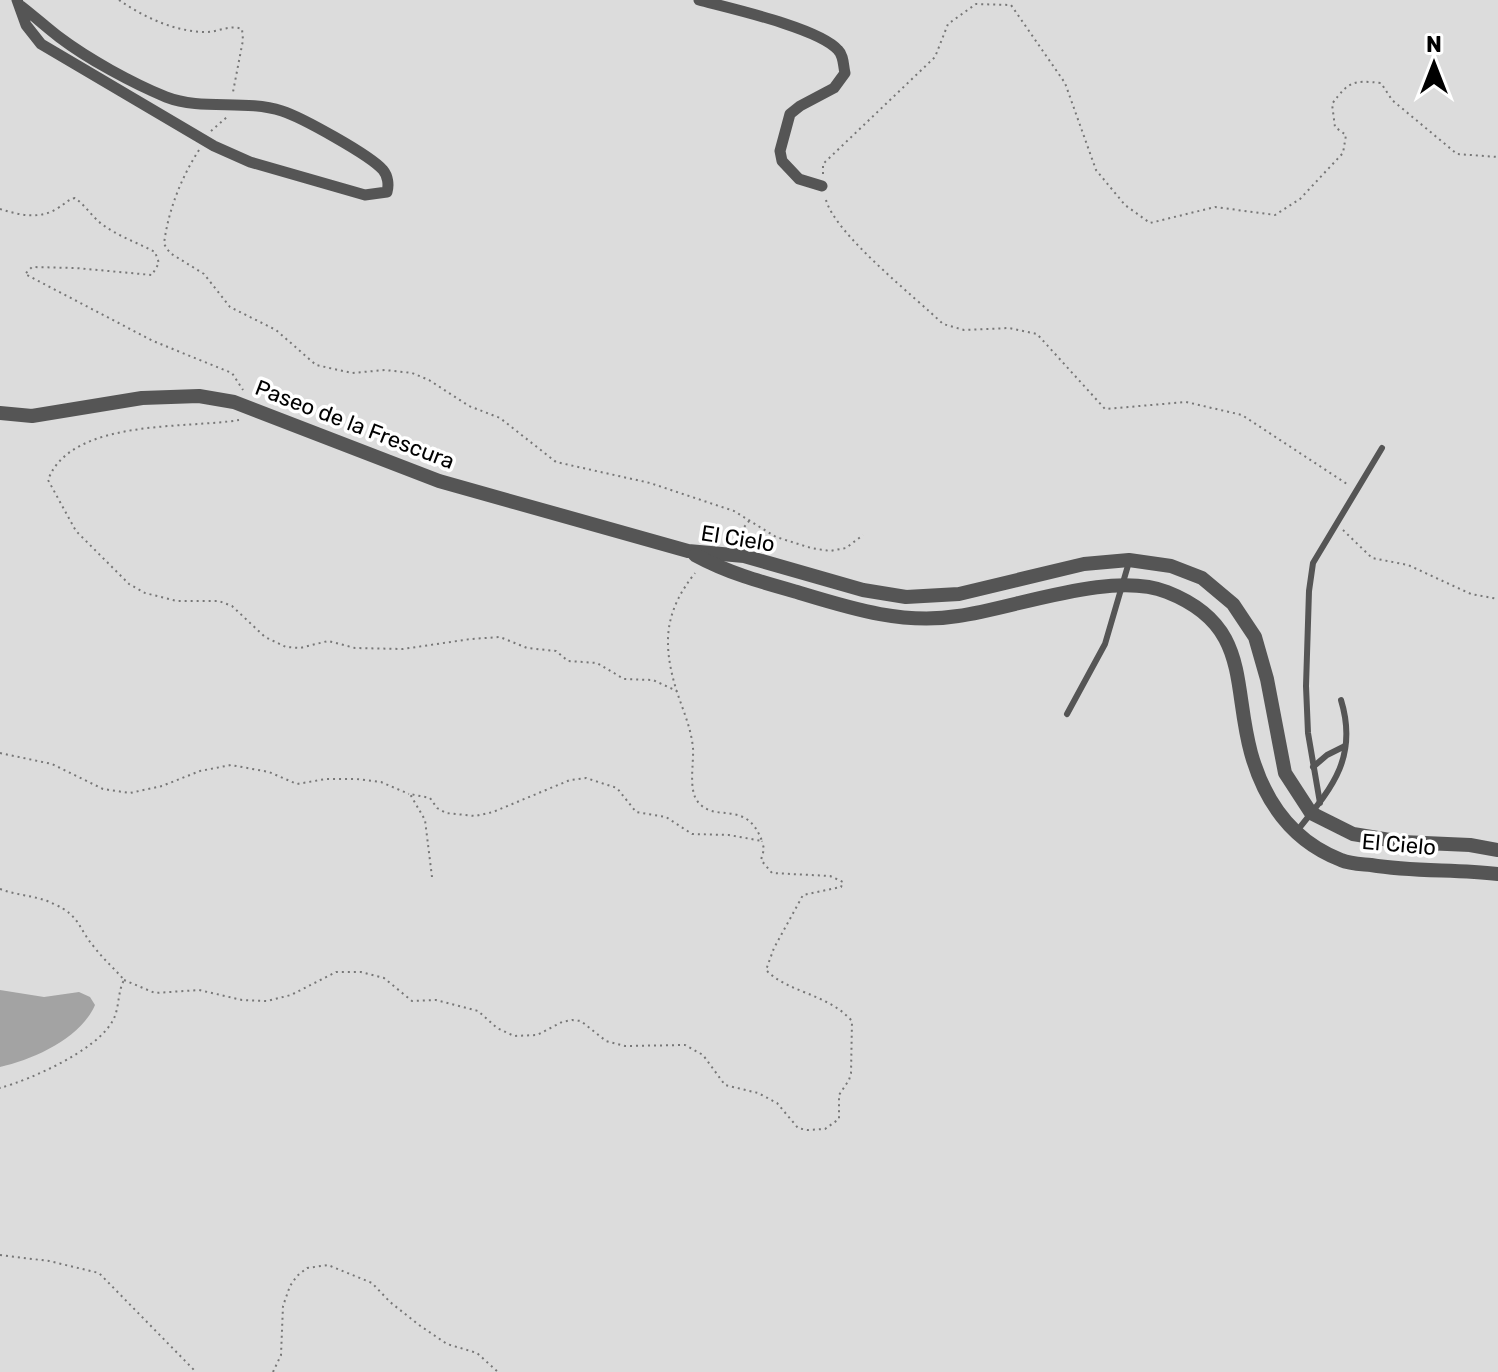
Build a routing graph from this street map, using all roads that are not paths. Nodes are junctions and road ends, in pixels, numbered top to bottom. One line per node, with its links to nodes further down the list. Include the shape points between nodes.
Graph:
1 (699, 0): 5 (street, via 829,41 842,53 845,73 834,88 790,114 780,151 799,179)
2 (19, 3): 3 (street, via 61,39); 4 (street, via 26,25 41,44)
3 (167, 97): 4 (street); 4 (street, via 283,111 384,171 387,192 365,195 250,162)
4 (157, 112)
5 (822, 186)
6 (0, 413): 8 (street, Paseo de la Frescura, via 32,416 142,398 199,396 234,402 439,481)
7 (1382, 448): 15 (lane, via 1313,563 1306,686)
8 (688, 551): 9 (street, El Cielo)
9 (715, 559): 10 (street, El Cielo, via 744,556 906,597 959,594 1084,564); 11 (street, El Cielo, via 726,572 906,619 956,617)
10 (1129, 560): 11 (lane); 16 (street, El Cielo, via 1171,566 1202,578 1233,604 1255,637 1285,773)
11 (1124, 585): 13 (lane, via 1105,644); 17 (street, El Cielo, via 1164,590 1193,604 1214,623 1238,668 1251,752 1266,791)
12 (1341, 700): 14 (lane)
13 (1067, 714)
14 (1345, 746): 15 (lane); 16 (lane, via 1333,786)
15 (1313, 767): 16 (lane)
16 (1316, 808): 17 (lane); 18 (street, El Cielo, via 1353,834)
17 (1296, 832): 19 (street, El Cielo, via 1344,861)
18 (1498, 850)
19 (1498, 874)

